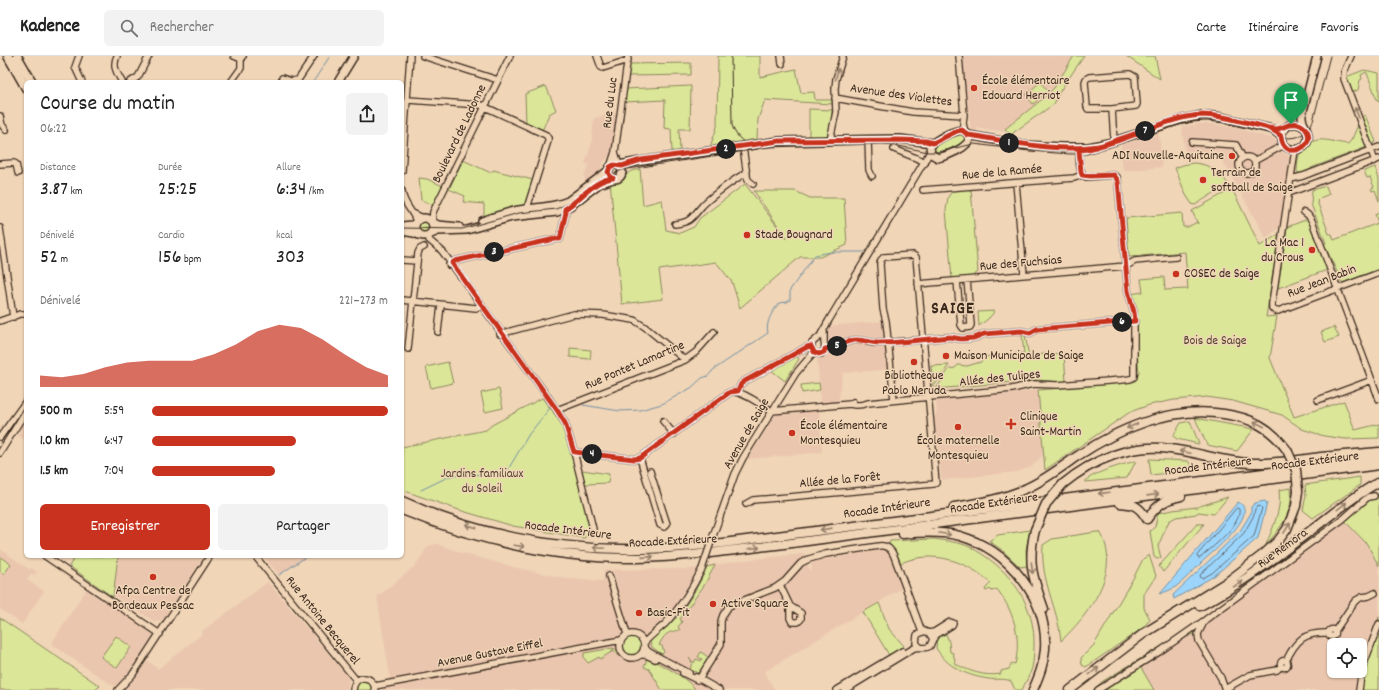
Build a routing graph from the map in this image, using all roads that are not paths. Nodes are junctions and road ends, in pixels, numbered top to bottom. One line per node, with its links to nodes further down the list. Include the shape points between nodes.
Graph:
1 (8, 56): 31 (highway)
2 (18, 56): 22 (highway)
3 (79, 56): 23 (street, via 75,67)
4 (117, 56): 24 (street, via 114,63)
5 (149, 56): 25 (street, via 138,77)
6 (234, 56): 18 (street)
7 (314, 56): 28 (street)
8 (354, 56): 29 (main road)
9 (410, 56): 33 (street)
10 (423, 56): 30 (street)
11 (510, 56): 30 (street, Boulevard de Ladonne)
12 (597, 56): 19 (street, via 603,68)
13 (781, 56): 20 (street)
14 (843, 56): 32 (street, one-way to 14, via 836,78)
15 (959, 56): 37 (street)
16 (1316, 56): 39 (main road, via 1300,115); 40 (main road, via 1302,114)
17 (1351, 56): 57 (street, one-way to 17, via 1344,79 1344,72)
18 (242, 57): 26 (street, via 241,68)
19 (628, 58): 58 (street, Rue du Luc)
20 (782, 64)
21 (282, 78): 27 (street)
22 (31, 80)
23 (81, 80)
24 (121, 80)
25 (133, 80)
26 (232, 80)
27 (288, 80)
28 (298, 80)
29 (339, 80)
30 (498, 80): 35 (street, Boulevard de Ladonne)
31 (24, 84)
32 (835, 98): 37 (street, Avenue des Violettes, via 913,112); 45 (street, via 835,120)
33 (408, 100): 34 (street); 35 (street); 50 (street)
34 (404, 104)
35 (486, 106): 80 (street, via 548,138); 85 (street, Boulevard de Ladonne, via 432,216)
36 (1112, 109): 36 (street, via 1136,105 1135,77 1088,77 1085,82 1088,110); 47 (street)
37 (964, 115): 43 (street)
38 (0, 116): 42 (street)
39 (1289, 125): 40 (main road, via 1298,124); 41 (main road); 44 (main road, via 1284,128)
40 (1305, 128): 56 (main road, via 1308,141 1303,148)
41 (1272, 129): 44 (main road); 47 (main road, via 1203,115 1174,121)
42 (6, 130)
43 (965, 135): 52 (main road); 55 (main road, via 974,139); 59 (main road, via 965,146)
44 (1281, 136): 49 (main road)
45 (830, 140): 46 (main road); 51 (main road, via 779,141)
46 (868, 140): 52 (main road, via 921,141); 72 (street, via 869,170)
47 (1111, 142): 55 (main road, via 1094,149)
48 (1192, 142): 60 (street, via 1236,145)
49 (1284, 145): 56 (main road); 63 (street)
50 (404, 147)
51 (743, 147): 61 (main road); 70 (street)
52 (931, 147): 59 (main road, via 934,157); 64 (street, Avenue de Saige)
53 (1379, 147): 57 (street)
54 (894, 149): 64 (street)
55 (1079, 149): 71 (street)
56 (1295, 150): 74 (street)
57 (1371, 150): 62 (street); 74 (street)
58 (615, 152): 66 (street, Rue du Luc); 67 (street, Rue du Luc)
59 (938, 158): 64 (street)
60 (1243, 158): 63 (street, via 1248,157); 63 (street, via 1239,166 1246,174 1253,171)
61 (646, 160): 66 (main road); 68 (main road)
62 (1377, 160): 78 (street)
63 (1254, 161)
64 (925, 163): 114 (street, Avenue de Saige)
65 (0, 164): 69 (street, via 14,163)
66 (619, 165): 67 (main road); 68 (main road)
67 (609, 168): 73 (main road, via 609,175); 80 (main road, via 568,201)
68 (623, 172): 73 (main road, via 619,178)
69 (18, 173)
70 (746, 173): 76 (street, via 748,180); 87 (street, via 702,206 693,218)
71 (1082, 175): 75 (street, Rue de la Ramée, via 1074,178); 99 (street, Rue de la Ramée, via 1114,175 1119,182)
72 (872, 176)
73 (613, 178): 81 (main road, via 592,188)
74 (1291, 179): 78 (street)
75 (1016, 183): 77 (street, Rue de la Ramée); 101 (street)
76 (753, 184)
77 (923, 190)
78 (1289, 193): 105 (street, Rue Jean Babin, via 1272,303 1274,309 1278,311)
79 (404, 198): 82 (street)
80 (528, 209): 85 (main road, via 462,227)
81 (565, 209): 91 (main road, via 512,217 467,230 438,231); 98 (street, via 560,239)
82 (411, 212): 84 (street); 86 (street)
83 (1304, 212): 105 (street, via 1312,221)
84 (423, 218): 85 (main road); 86 (main road)
85 (432, 222): 91 (main road, via 434,228)
86 (416, 223): 88 (main road); 92 (main road, via 415,229)
87 (675, 224)
88 (404, 226)
89 (0, 228): 111 (street)
90 (404, 231): 92 (main road)
91 (431, 234): 92 (main road, via 426,237); 94 (street, via 429,239)
92 (420, 236): 93 (street)
93 (425, 245): 94 (street); 97 (street, via 418,251)
94 (433, 245): 98 (street)
95 (1176, 257): 99 (street, Rue des Fuchsias, via 1135,261)
96 (404, 260): 97 (street)
97 (417, 261): 107 (street)
98 (450, 264): 109 (street)
99 (1126, 266): 101 (street, Rue des Fuchsias); 113 (street)
100 (1379, 273): 105 (street, Rue Jean Babin)
101 (1024, 274): 102 (street, Rue des Fuchsias)
102 (967, 280): 103 (street, Rue des Fuchsias); 103 (street, via 971,325 963,328)
103 (957, 281): 104 (street, Rue des Fuchsias)
104 (918, 284): 119 (street); 121 (street, via 916,257 913,255 884,257 881,260 883,309)
105 (1337, 289): 126 (street)
106 (404, 300): 107 (street)
107 (413, 301): 108 (street); 122 (street)
108 (441, 305): 109 (street, via 476,308); 115 (street)
109 (481, 306): 117 (street)
110 (24, 315): 111 (street)
111 (13, 317): 112 (street)
112 (0, 320)
113 (1135, 321): 119 (street, via 1037,329 1030,333 1021,331 984,334 974,338); 128 (street, Allée des Tulipes, via 1134,377 1130,379 1057,385 1033,384 1012,389)
114 (824, 330): 118 (street, Avenue de Saige); 120 (street, Avenue de Saige)
115 (438, 332)
116 (714, 332): 125 (street, Rue Pontet Lamartine)
117 (501, 334): 125 (street, via 574,314 634,320); 134 (street)
118 (818, 340): 120 (street); 123 (street, Avenue de Saige, via 814,342)
119 (924, 340): 121 (street); 128 (street)
120 (824, 342): 124 (street, Avenue de Saige)
121 (888, 343): 124 (street, via 855,340); 130 (street)
122 (408, 349)
123 (812, 349): 124 (street, via 821,354); 127 (street, via 806,348 745,381); 132 (street, Avenue de Saige)
124 (825, 349)
125 (685, 360): 134 (street, Rue Pontet Lamartine)
126 (1372, 380): 129 (street); 131 (street)
127 (738, 391): 136 (street); 139 (street, via 730,392)
128 (928, 397): 130 (street, Allée des Tulipes); 152 (street, Allée de la Forêt, via 936,483 753,500)
129 (1379, 399)
130 (894, 400): 135 (street, Allée des Tulipes)
131 (1318, 400)
132 (778, 402): 135 (street); 136 (street, Avenue de Saige)
133 (24, 405): 140 (street)
134 (557, 410): 141 (street, via 565,423)
135 (785, 410): 136 (street, Allée des Tulipes)
136 (772, 411): 171 (street, Avenue de Saige, bridge, via 738,467 702,568 685,600 665,624)
137 (24, 413): 143 (street)
138 (663, 421): 139 (street)
139 (674, 434): 144 (street)
140 (0, 437)
141 (574, 452): 144 (street); 156 (street)
142 (1379, 452): 193 (highway, one-way to 193, bridge, via 1251,463 1170,449 1146,448 1099,461 1077,473 1063,484 1046,504 1040,514 1031,549 1034,583 1050,633 1049,657)
143 (0, 453)
144 (640, 458): 147 (street, via 660,525 664,527 667,524)
145 (1379, 458): 155 (highway, Rocade Intérieure, one-way to 155)
146 (1379, 466): 148 (highway, Rocade Extérieure)
147 (650, 471)
148 (1268, 480): 153 (highway, Rocade Extérieure, one-way to 148); 153 (highway, via 1174,497 1154,509 1147,519 1138,507 1130,504)
149 (1379, 482): 180 (highway, one-way to 149, via 1235,587 1351,499)
150 (1374, 496): 165 (street, Rue Rémora, via 1368,497 1339,522)
151 (404, 502): 155 (highway, Rocade Intérieure, one-way to 151, via 716,544 619,549 551,544 511,536 443,517)
152 (746, 504)
153 (1067, 507): 157 (highway, Rocade Extérieure)
154 (404, 511): 157 (highway, Rocade Extérieure, one-way to 157, via 438,524 506,544 567,554 614,557 638,558 717,552)
155 (920, 517): 180 (highway, one-way to 155, bridge, via 1143,634 1227,582 1283,535 1296,506 1296,470 1287,450 1265,427 1243,418 1222,414 1203,412 1165,416 1140,423 1110,437 1023,490 997,499 932,511)
156 (593, 529)
157 (878, 532): 192 (highway, one-way to 192, via 899,535 929,532 959,536 980,543 999,555 1018,573 1037,605 1044,627 1044,660)
158 (48, 558): 169 (street)
159 (209, 558): 169 (street)
160 (257, 558): 184 (street, Rue Antoine Becquerel)
161 (609, 576): 170 (street)
162 (780, 585): 164 (street); 167 (street, via 801,563 809,559 885,546 894,556); 183 (street, via 726,609 721,621 721,644)
163 (1375, 593): 196 (street, via 1355,602 1335,631 1331,629 1328,633 1303,637 1294,645 1286,661 1288,666 1285,668 1282,666 1277,670 1250,675)
164 (790, 606)
165 (1205, 620): 195 (street, Rue Rémora); 196 (street, via 1198,634 1199,641 1221,678)
166 (1379, 624): 197 (street, via 1362,669)
167 (922, 632): 168 (street); 175 (street, via 917,635)
168 (929, 633): 173 (street); 173 (street, via 950,622 953,623)
169 (160, 634): 186 (street, via 133,674)
170 (627, 634): 172 (street); 174 (street)
171 (652, 634): 172 (street); 177 (street, Avenue de Saige)
172 (639, 636): 177 (street)
173 (933, 639): 178 (street, via 928,648)
174 (621, 640): 176 (street, Avenue Gustave Eiffel); 179 (street)
175 (916, 640): 178 (street); 190 (street, via 912,645)
176 (608, 643): 179 (street); 185 (street, Avenue Gustave Eiffel)
177 (644, 645): 181 (street); 183 (street, via 652,654)
178 (920, 647): 191 (street, via 914,648)
179 (620, 648): 181 (street, via 626,656 633,658)
180 (1119, 652): 194 (highway, one-way to 180)
181 (640, 655): 182 (street, via 650,656)
182 (683, 674): 183 (street); 188 (street)
183 (699, 679): 189 (street)
184 (356, 680): 185 (street, Avenue Gustave Eiffel, via 368,678 374,683); 187 (street)
185 (375, 688)
186 (118, 690)
187 (353, 690)
188 (713, 690)
189 (719, 690)
190 (837, 690)
191 (845, 690)
192 (1033, 690)
193 (1037, 690)
194 (1070, 690)
195 (1098, 690)
196 (1225, 690)
197 (1359, 690)

